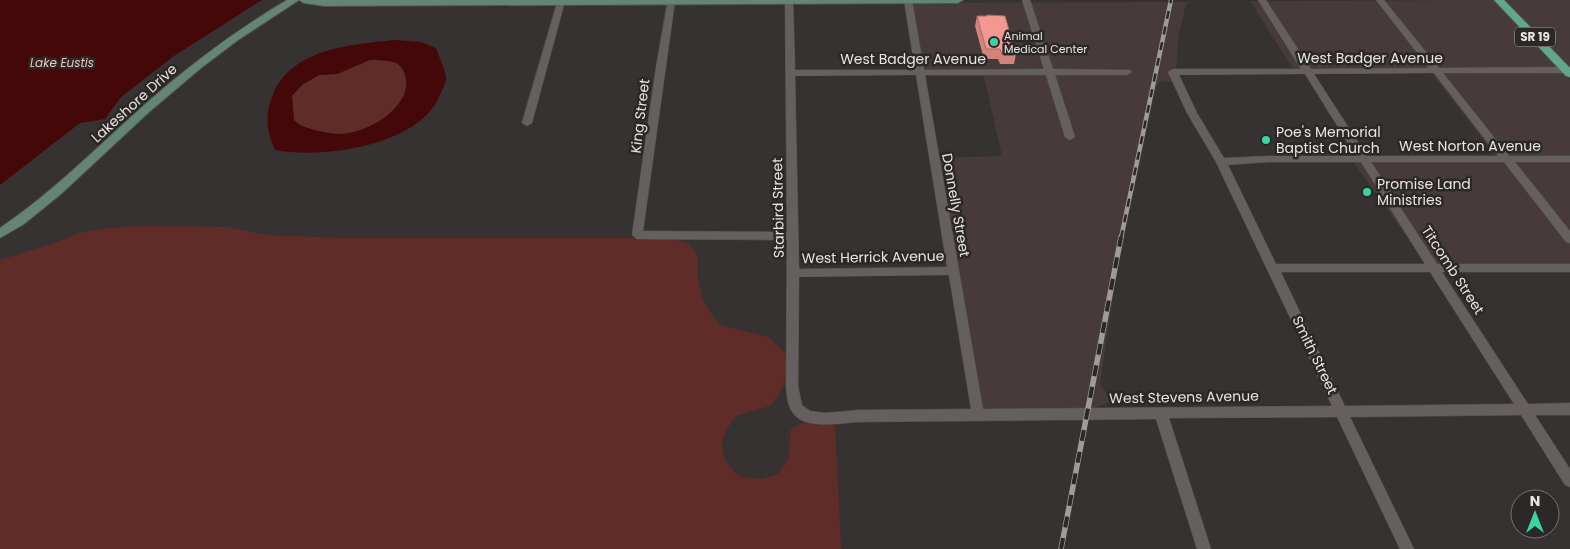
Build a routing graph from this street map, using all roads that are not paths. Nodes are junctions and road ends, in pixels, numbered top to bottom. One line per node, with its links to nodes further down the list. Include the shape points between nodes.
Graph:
1 (294, 0): 27 (street, Lakeshore Drive, via 212,53 54,195)
2 (304, 0): 10 (street)
3 (789, 0): 4 (street); 11 (street); 19 (street, Starbird Street)
4 (908, 0): 5 (street); 20 (street, Donnelly Street)
5 (958, 0)
6 (1026, 0): 13 (street)
7 (1262, 0): 16 (street, Titcomb Street)
8 (1380, 0): 17 (street)
9 (1499, 0): 18 (main road, SR 19)
10 (550, 1): 12 (street)
11 (671, 1): 12 (street); 28 (street, King Street)
12 (561, 2): 21 (street)
13 (1050, 72): 14 (street, West Badger Avenue); 20 (street, West Badger Avenue); 22 (street)
14 (1127, 72)
15 (1173, 72): 16 (street, West Badger Avenue); 26 (street, Smith Street, via 1192,113)
16 (1307, 72): 17 (street, West Badger Avenue); 24 (street, Titcomb Street)
17 (1437, 72): 18 (street, West Badger Avenue); 25 (street)
18 (1569, 72)
19 (790, 73): 20 (street, West Badger Avenue); 29 (street, Starbird Street)
20 (920, 73): 34 (street, Donnelly Street)
21 (527, 123)
22 (1070, 137)
23 (1570, 159): 25 (street, West Norton Avenue)
24 (1364, 160): 25 (street, West Norton Avenue); 26 (street, West Norton Avenue); 32 (street, Titcomb Street)
25 (1507, 160): 30 (street)
26 (1221, 162): 31 (street, Smith Street)
27 (0, 234)
28 (637, 235): 29 (street, West Herrick Avenue)
29 (792, 236): 35 (street, Starbird Street)
30 (1570, 239)
31 (1273, 268): 32 (street); 38 (street, Smith Street)
32 (1434, 268): 33 (street); 36 (street, Titcomb Street)
33 (1570, 268)
34 (953, 271): 35 (street, West Herrick Avenue); 41 (street, Donnelly Street)
35 (793, 273): 39 (street, Starbird Street, via 792,386 794,402)
36 (1524, 409): 37 (street, West Stevens Avenue); 38 (street, West Stevens Avenue); 42 (street, Titcomb Street)
37 (1570, 409)
38 (1342, 410): 40 (street, West Stevens Avenue); 44 (street, Smith Street)
39 (800, 413): 41 (street, West Stevens Avenue, via 822,419)
40 (1161, 413): 41 (street, West Stevens Avenue); 43 (street)
41 (978, 414)
42 (1570, 481)
43 (1204, 549)
44 (1407, 549)

